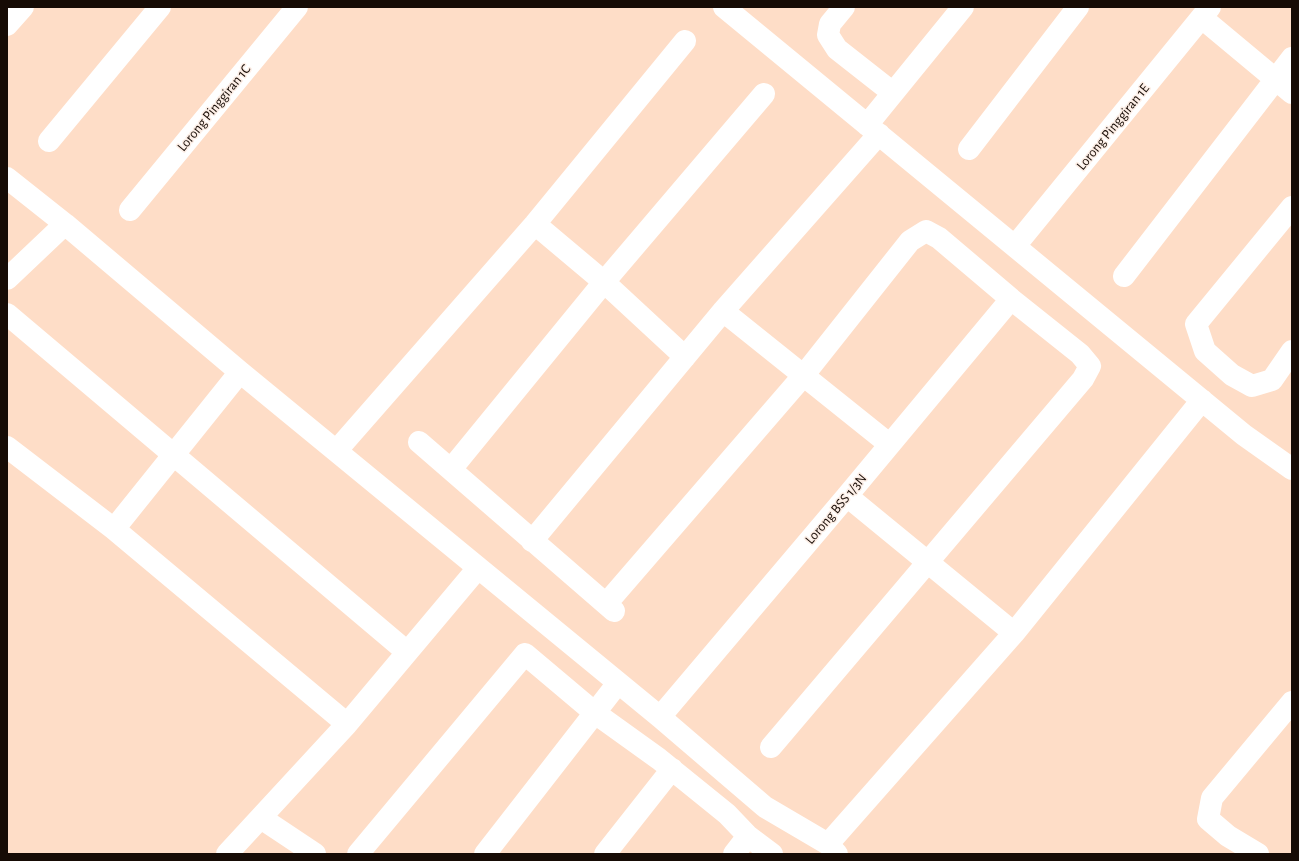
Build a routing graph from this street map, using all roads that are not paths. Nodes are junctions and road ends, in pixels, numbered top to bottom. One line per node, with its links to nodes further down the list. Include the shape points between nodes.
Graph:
1 (23, 7): 9 (street)
2 (160, 7): 17 (street)
3 (297, 7): 21 (street, Lorong Pinggiran 1C)
4 (725, 7): 16 (street)
5 (844, 7): 13 (street, via 830,24 828,34 837,49)
6 (963, 7): 13 (street)
7 (1078, 7): 18 (street)
8 (1206, 13): 12 (street); 24 (street, Lorong Pinggiran 1E)
9 (7, 25)
10 (685, 41): 23 (street)
11 (1292, 58): 12 (street)
12 (1275, 79): 14 (street); 25 (street)
13 (893, 93): 16 (street)
14 (1292, 93)
15 (764, 94): 27 (street)
16 (873, 129): 24 (street); 29 (street)
17 (49, 141)
18 (969, 149)
19 (7, 178): 22 (street)
20 (1292, 207): 31 (street, via 1196,324 1205,351 1232,375 1252,386 1272,380)
21 (130, 210)
22 (65, 224): 26 (street); 33 (street)
23 (535, 224): 27 (street); 39 (street)
24 (1015, 246): 35 (street)
25 (1124, 276)
26 (7, 278)
27 (604, 282): 32 (street); 41 (street)
28 (1011, 299): 34 (street, via 938,238 926,231 910,241); 37 (street, Lorong BSS 1/3N); 46 (street, via 1080,354 1090,366 1083,379)
29 (723, 311): 32 (street); 34 (street)
30 (7, 314): 40 (street)
31 (1292, 351)
32 (685, 357): 45 (street)
33 (240, 372): 39 (street); 40 (street)
34 (803, 376): 37 (street); 45 (street, via 610,608)
35 (1202, 400): 42 (street, via 1244,435); 48 (street)
36 (419, 442): 41 (street)
37 (889, 444): 43 (street, Lorong BSS 1/3N)
38 (7, 447): 44 (street)
39 (337, 450): 47 (street)
40 (172, 455): 44 (street); 49 (street)
41 (452, 468): 45 (street)
42 (1292, 469)
43 (847, 496): 46 (street); 53 (street, Lorong BSS 1/3N)
44 (114, 529): 54 (street)
45 (532, 541)
46 (928, 561): 48 (street); 55 (street)
47 (478, 568): 49 (street); 50 (street)
48 (1014, 633): 59 (street)
49 (407, 652): 54 (street)
50 (618, 683): 52 (street); 53 (street)
51 (1292, 702): 67 (street, via 1212,798 1208,819 1228,836)
52 (595, 713): 56 (street); 62 (street, via 525,654); 63 (street)
53 (660, 717): 59 (street, via 765,807)
54 (347, 724): 57 (street)
55 (771, 747)
56 (672, 769): 58 (street, via 727,814); 64 (street)
57 (261, 818): 60 (street); 61 (street)
58 (748, 836): 65 (street); 66 (street)
59 (832, 849)
60 (227, 854)
61 (315, 854)
62 (358, 854)
63 (485, 854)
64 (605, 854)
65 (734, 854)
66 (772, 854)
67 (1258, 854)

